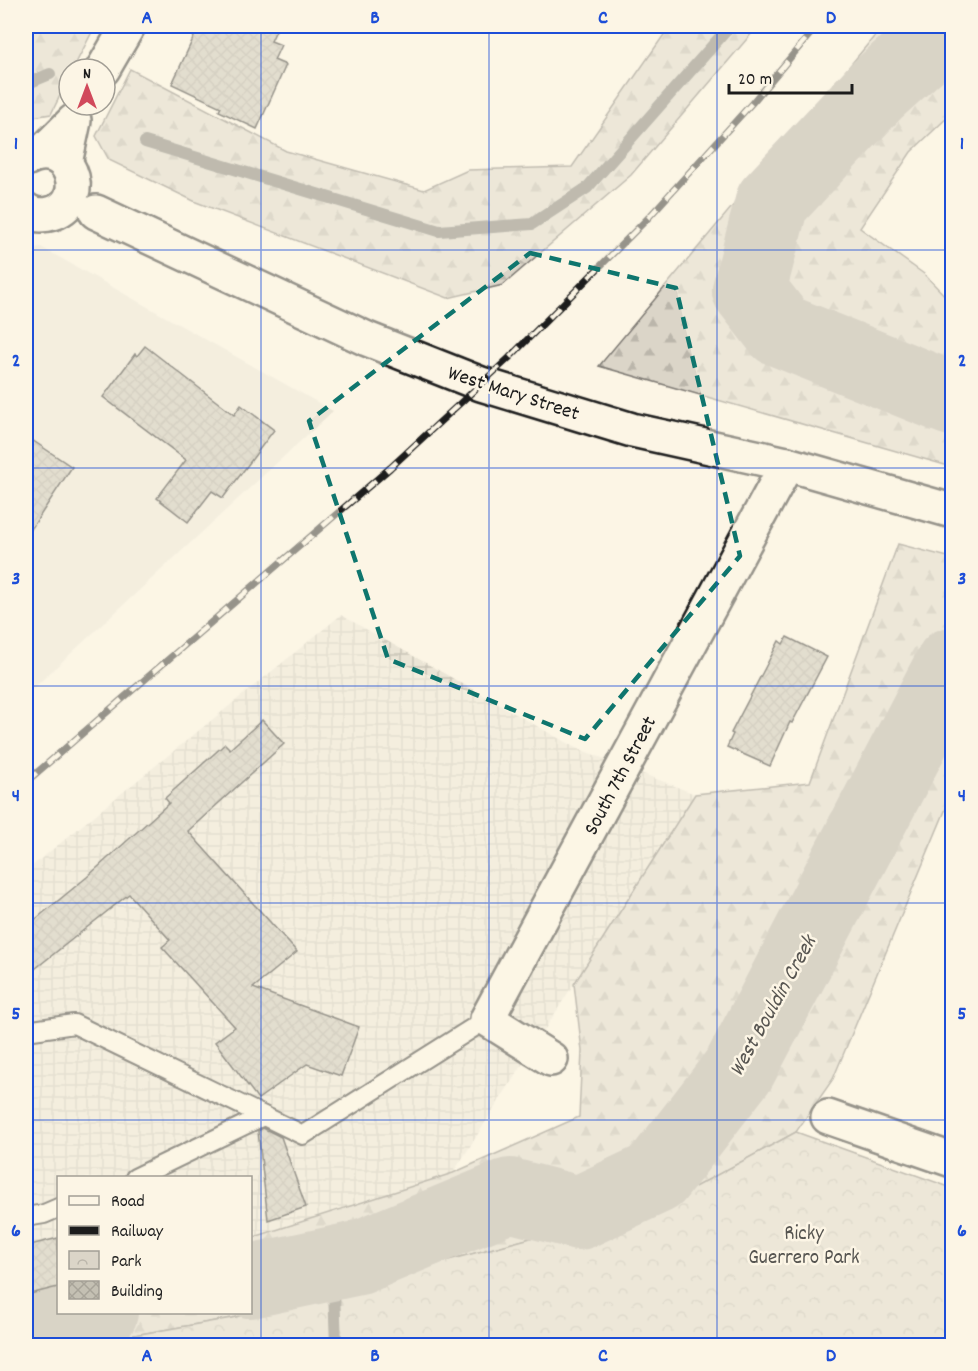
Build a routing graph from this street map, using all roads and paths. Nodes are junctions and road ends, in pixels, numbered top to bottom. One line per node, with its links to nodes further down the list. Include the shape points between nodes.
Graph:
1 (128, 26): 2 (street)
2 (111, 57)
3 (78, 117): 4 (street)
4 (61, 181): 5 (street, via 58,211 39,215); 6 (street, West Mary Street, via 367,339 481,384 632,430)
5 (26, 210)
6 (787, 464): 7 (street, West Mary Street); 8 (street, South 7th Street)
7 (952, 511)
8 (487, 1018): 10 (street); 11 (lane, via 303,1135)
9 (26, 1031): 11 (lane, via 74,1024)
10 (551, 1059)
11 (263, 1116): 14 (lane)
12 (828, 1117): 13 (street)
13 (952, 1160)
14 (139, 1176)
15 (57, 1208): 16 (lane)
16 (26, 1217)

